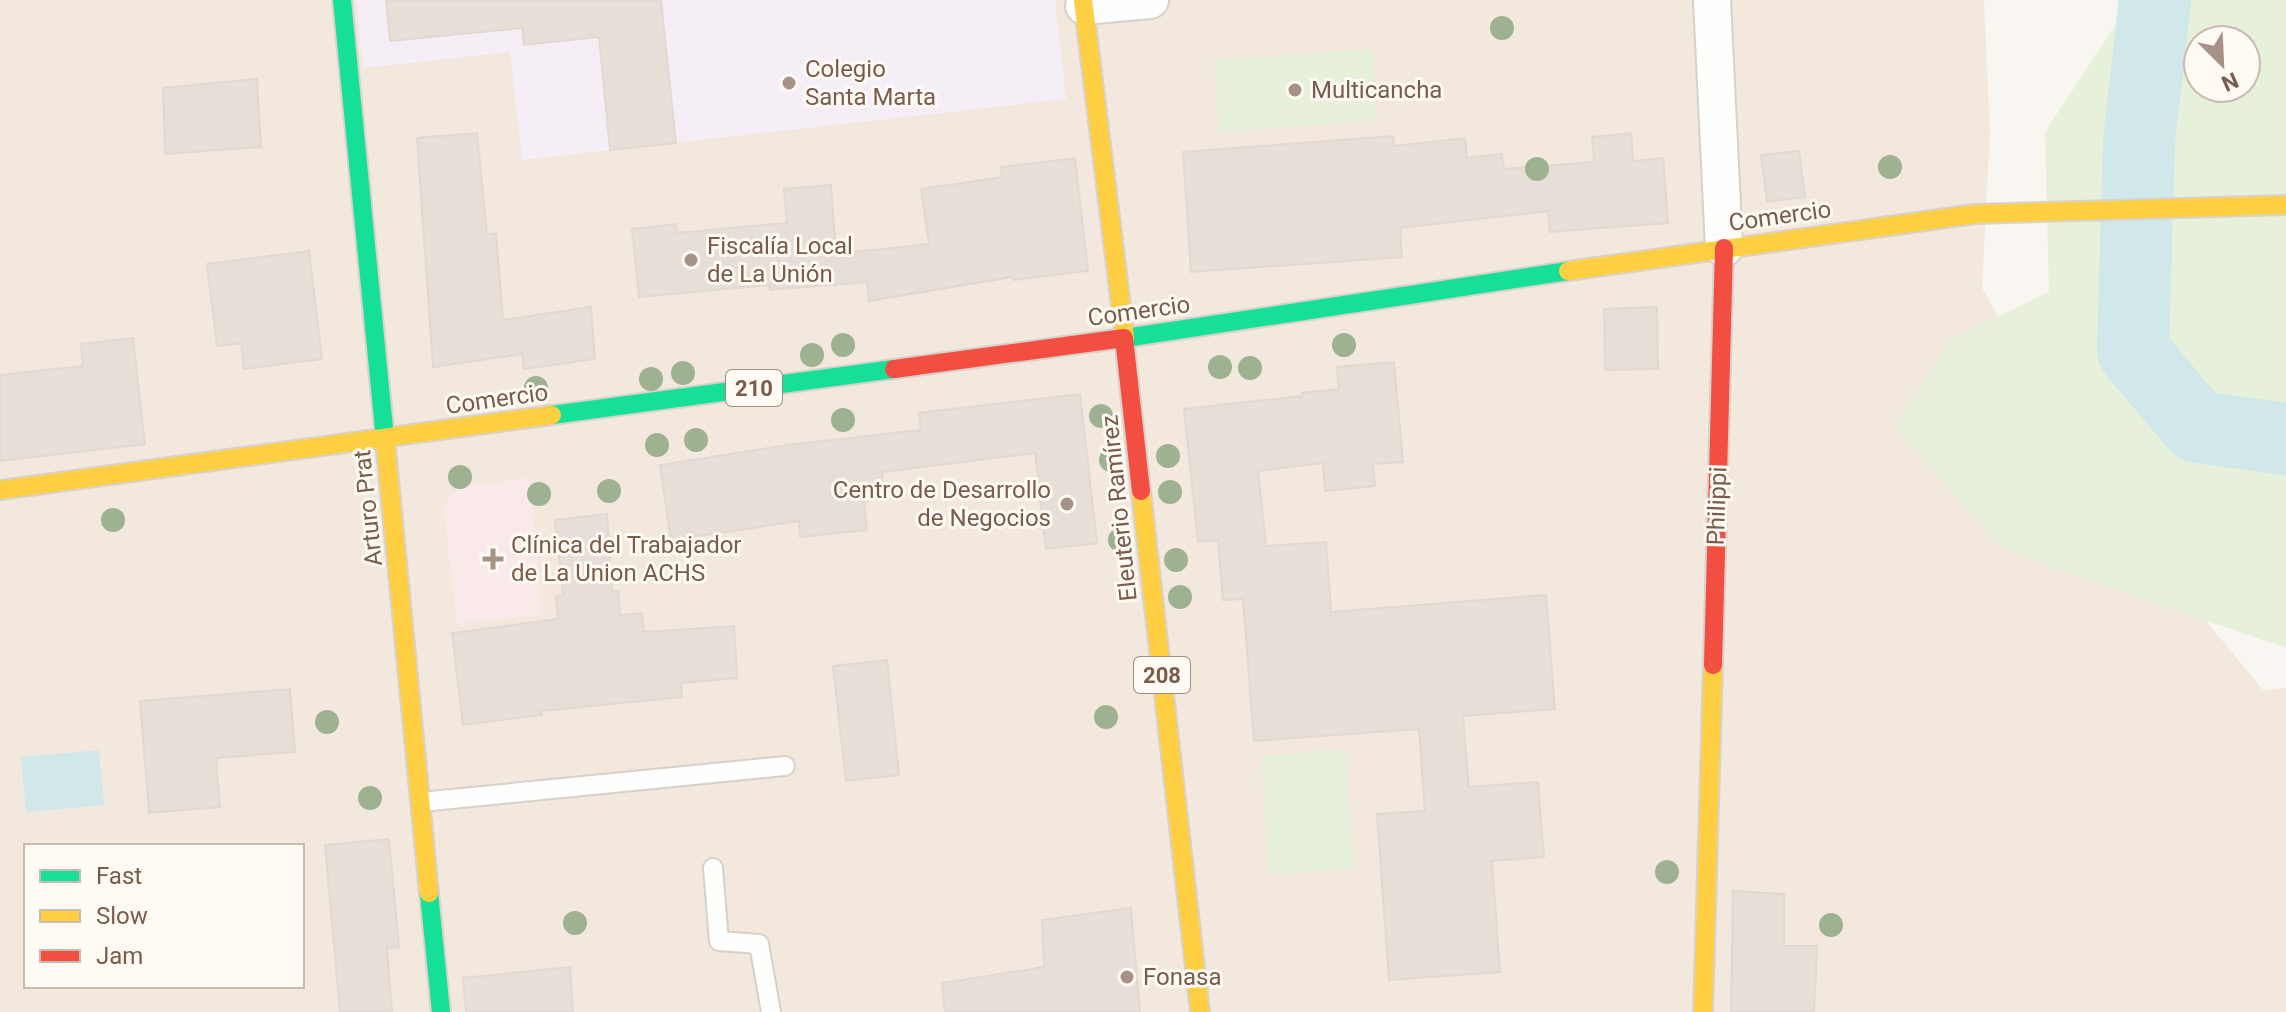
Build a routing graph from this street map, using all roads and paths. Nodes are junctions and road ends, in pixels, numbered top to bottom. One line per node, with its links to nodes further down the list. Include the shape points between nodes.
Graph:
1 (342, 0): 8 (main road, Arturo Prat)
2 (1150, 0): 4 (street)
3 (1712, 0): 6 (street, Philippi)
4 (1084, 3): 7 (main road, Eleuterio Ramírez)
5 (2286, 205): 6 (main road, Comercio, via 1975,214)
6 (1724, 248): 7 (main road, Comercio); 16 (main road, Philippi)
7 (1124, 338): 8 (main road, Comercio / 210); 15 (main road, Eleuterio Ramírez / 208)
8 (385, 439): 9 (main road, Comercio / 210); 11 (main road, Arturo Prat)
9 (0, 490)
10 (785, 766): 11 (lane)
11 (421, 802): 13 (main road, Arturo Prat)
12 (713, 868): 14 (lane, via 719,941 759,944)
13 (441, 1012)
14 (771, 1012)
15 (1200, 1012)
16 (1703, 1012)

